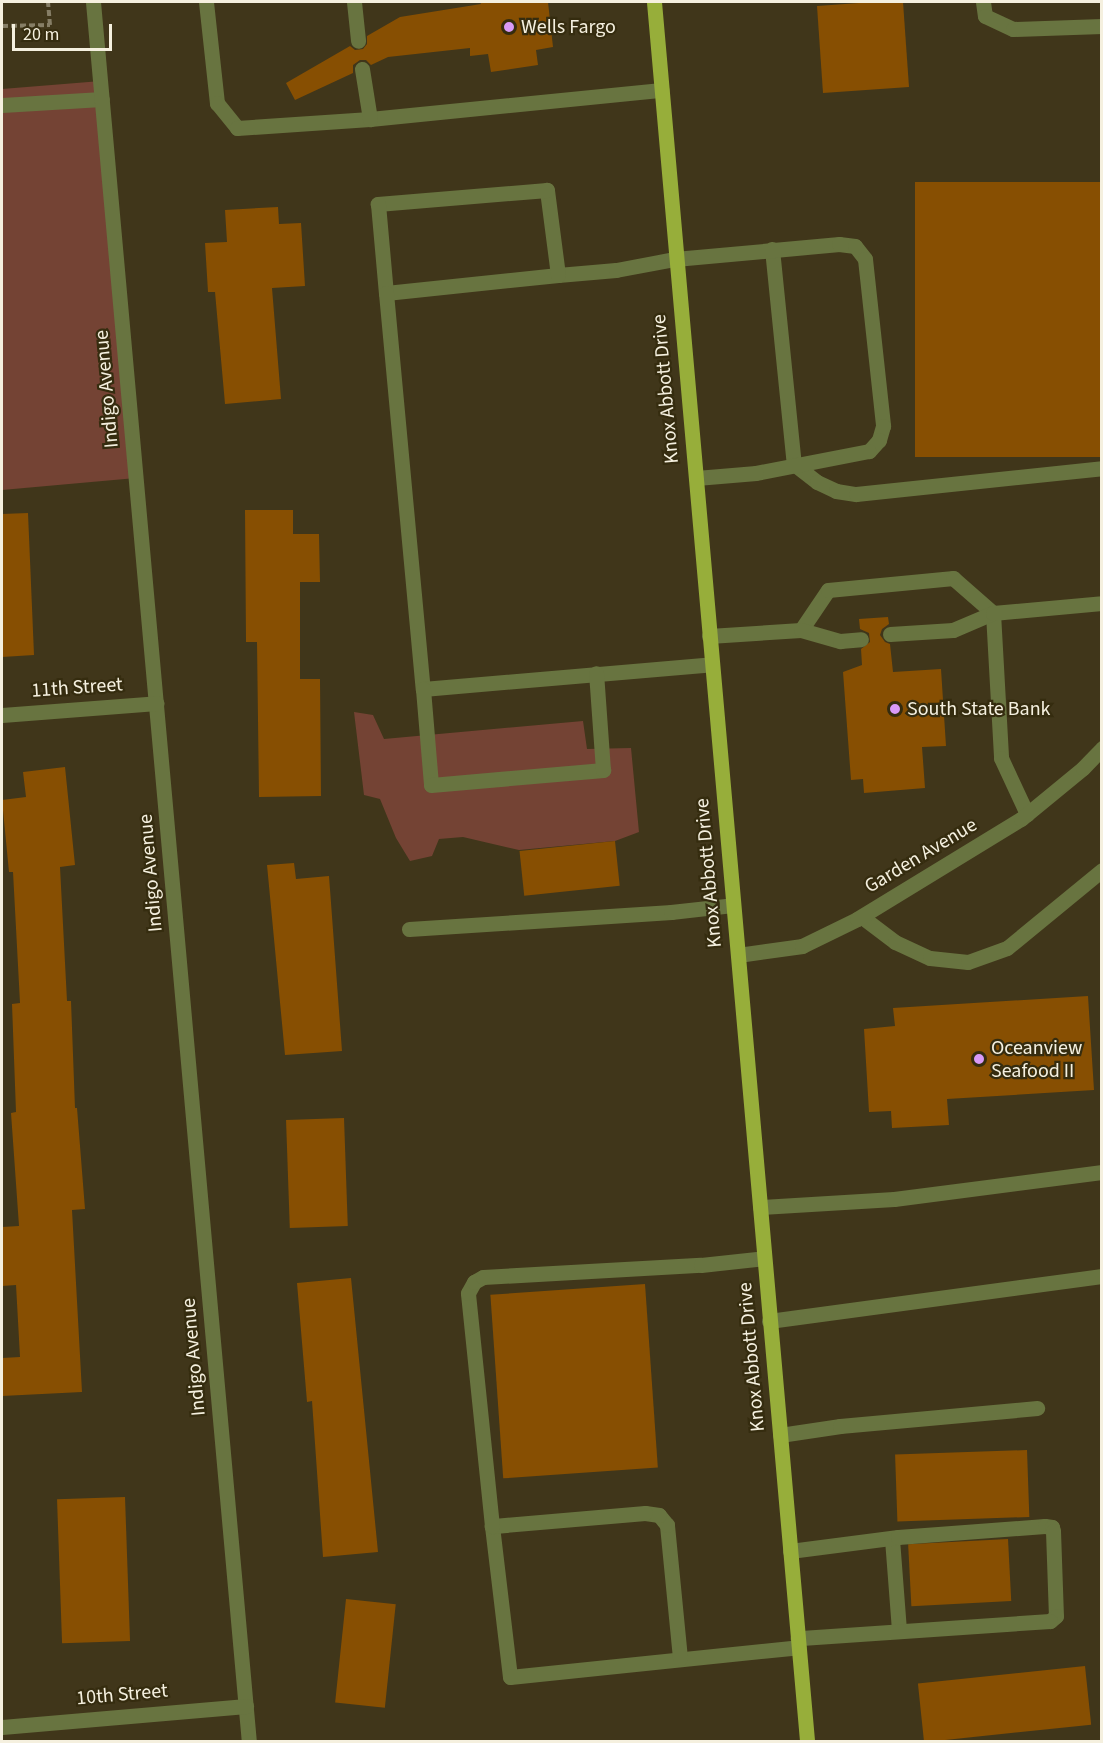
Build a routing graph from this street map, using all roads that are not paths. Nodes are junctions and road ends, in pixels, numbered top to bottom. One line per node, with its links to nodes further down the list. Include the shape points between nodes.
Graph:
1 (93, 2): 10 (street, Indigo Avenue)
2 (206, 2): 12 (street, via 217,103 237,128)
3 (354, 2): 7 (street)
4 (654, 2): 9 (main road, Knox Abbott Drive)
5 (983, 2): 6 (street, via 985,16 1013,29)
6 (1101, 26)
7 (358, 41)
8 (362, 69): 12 (street)
9 (662, 90): 12 (street); 14 (main road, Knox Abbott Drive)
10 (102, 99): 11 (street); 29 (street, Indigo Avenue)
11 (2, 105)
12 (370, 119)
13 (772, 249): 14 (street); 17 (street); 17 (street, via 839,243 855,246 865,259 883,426 879,440 869,451)
14 (675, 259): 15 (street); 19 (main road, Knox Abbott Drive)
15 (558, 275): 16 (street); 16 (street, via 547,190 378,204)
16 (386, 293): 28 (street)
17 (794, 464): 18 (street, via 817,482 856,494); 19 (street, via 756,473)
18 (1101, 468)
19 (696, 478): 24 (main road, Knox Abbott Drive)
20 (1101, 603): 21 (street)
21 (993, 613): 22 (street, via 953,578 828,590); 23 (street, via 952,630); 32 (street, via 1001,758)
22 (801, 630): 24 (street); 25 (street, via 840,641)
23 (890, 634)
24 (710, 636): 26 (main road, Knox Abbott Drive)
25 (861, 639)
26 (712, 664): 27 (street); 34 (main road, Knox Abbott Drive)
27 (596, 673): 28 (street); 28 (street, via 603,770 431,786)
28 (423, 689)
29 (157, 703): 30 (street, 11th Street); 51 (street, Indigo Avenue)
30 (2, 715)
31 (1101, 748): 32 (street, Garden Avenue)
32 (1027, 814): 35 (street, Garden Avenue)
33 (1101, 870): 35 (street, via 1007,948 968,962 930,958 895,942)
34 (733, 905): 36 (street); 37 (main road, Knox Abbott Drive)
35 (862, 917): 37 (street, Garden Avenue, via 802,946)
36 (409, 929)
37 (738, 955): 39 (main road, Knox Abbott Drive)
38 (1101, 1172): 39 (street, via 894,1199)
39 (760, 1207): 40 (main road, Knox Abbott Drive)
40 (764, 1258): 42 (main road, Knox Abbott Drive); 45 (street, via 483,1277 474,1282 468,1293)
41 (1101, 1276): 42 (street)
42 (770, 1321): 44 (main road, Knox Abbott Drive)
43 (1037, 1408): 44 (street)
44 (780, 1435): 47 (main road, Knox Abbott Drive)
45 (492, 1526): 50 (street, via 659,1515 667,1525); 50 (street, via 510,1677)
46 (892, 1539): 47 (street); 48 (street); 48 (street, via 1052,1527 1054,1619)
47 (790, 1551): 49 (main road, Knox Abbott Drive)
48 (899, 1631): 49 (street)
49 (798, 1642): 50 (street); 54 (main road, Knox Abbott Drive)
50 (680, 1659)
51 (246, 1706): 52 (street, 10th Street); 53 (street, Indigo Avenue)
52 (2, 1726)
53 (249, 1742)
54 (807, 1742)

